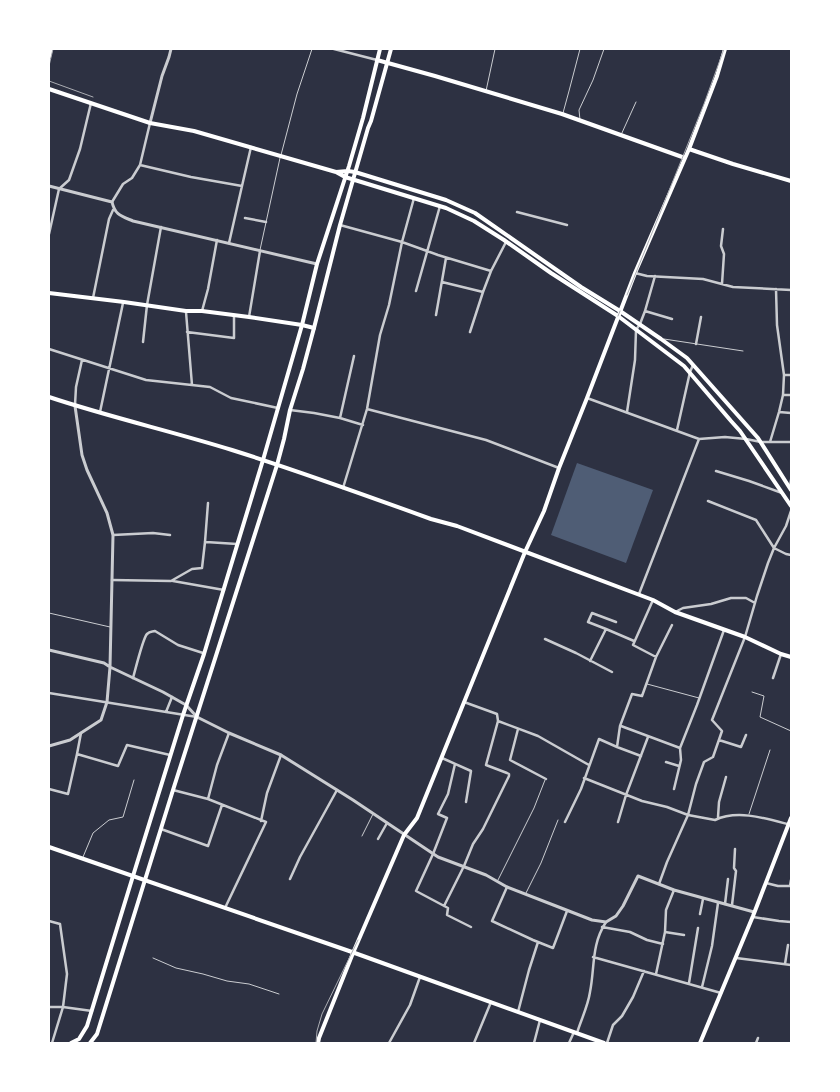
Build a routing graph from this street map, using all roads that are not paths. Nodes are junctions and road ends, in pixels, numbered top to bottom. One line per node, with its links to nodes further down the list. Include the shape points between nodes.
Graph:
1 (51, 49): 11 (main road)
2 (171, 49): 20 (street)
3 (312, 49): 24 (lane)
4 (334, 49): 12 (street)
5 (380, 49): 12 (main road)
6 (391, 49): 13 (main road)
7 (495, 49): 15 (lane)
8 (580, 49): 18 (lane)
9 (604, 49): 19 (lane, via 579,110)
10 (725, 49): 23 (main road)
11 (49, 57)
12 (377, 60): 13 (main road); 27 (main road)
13 (388, 63): 15 (main road); 29 (main road)
14 (49, 89): 17 (main road)
15 (486, 91): 18 (main road)
16 (636, 102): 21 (lane)
17 (91, 103): 20 (main road); 35 (street, via 69,180)
18 (562, 114): 19 (main road)
19 (580, 121): 21 (main road)
20 (150, 123): 22 (main road, via 194,131); 26 (street)
21 (620, 135): 25 (main road)
22 (251, 148): 24 (main road); 34 (street)
23 (689, 149): 25 (main road); 32 (main road)
24 (281, 156): 28 (main road); 42 (lane)
25 (683, 158): 57 (main road)
26 (140, 166): 34 (street); 37 (street)
27 (349, 168): 28 (main road); 29 (main road); 30 (main road)
28 (336, 172): 30 (main road)
29 (355, 172): 31 (main road); 71 (main road, via 446,200 475,213)
30 (346, 177): 31 (main road); 55 (main road)
31 (353, 180): 36 (main road); 43 (main road)
32 (791, 181)
33 (49, 186): 35 (street)
34 (242, 186): 51 (street)
35 (59, 189): 37 (street); 47 (street)
36 (414, 198): 38 (main road); 49 (street)
37 (112, 202): 39 (street)
38 (440, 206): 50 (main road, via 474,221); 53 (street)
39 (114, 210): 45 (street, via 133,221); 66 (street, via 109,219)
40 (517, 212): 44 (street)
41 (245, 218): 42 (street)
42 (266, 222): 52 (lane)
43 (340, 225): 49 (street); 81 (main road)
44 (567, 225)
45 (161, 227): 48 (street); 68 (street)
46 (722, 229): 60 (street)
47 (49, 234)
48 (217, 240): 51 (street); 70 (street)
49 (402, 242): 53 (street); 104 (street)
50 (506, 242): 56 (street); 75 (main road)
51 (229, 243): 52 (street)
52 (260, 250): 55 (street); 76 (street)
53 (427, 251): 54 (street); 63 (street)
54 (446, 258): 56 (street); 59 (street)
55 (317, 264): 80 (main road)
56 (491, 271): 64 (street)
57 (635, 273): 58 (street); 71 (main road)
58 (655, 276): 60 (street, via 703,279); 72 (street)
59 (442, 282): 64 (street); 74 (street)
60 (722, 284): 61 (street)
61 (776, 289): 62 (street); 95 (street, via 776,325)
62 (791, 290)
63 (416, 291)
64 (482, 292): 84 (street)
65 (49, 293): 66 (main road)
66 (93, 298): 67 (main road)
67 (124, 302): 68 (main road); 93 (street)
68 (147, 305): 69 (main road); 86 (street)
69 (186, 311): 70 (main road); 83 (street)
70 (202, 311): 73 (main road)
71 (620, 311): 75 (main road); 79 (main road)
72 (645, 311): 78 (street); 79 (street)
73 (234, 316): 76 (main road); 83 (street, via 234,338)
74 (436, 316)
75 (618, 316): 82 (main road); 101 (main road)
76 (249, 317): 80 (main road)
77 (701, 317): 87 (street)
78 (672, 319)
79 (640, 324): 82 (street); 85 (main road)
80 (302, 325): 81 (main road); 103 (main road)
81 (314, 328): 105 (main road)
82 (636, 330): 94 (main road); 106 (street)
83 (187, 332): 97 (street)
84 (470, 332)
85 (661, 339): 87 (lane); 92 (main road)
86 (143, 342)
87 (696, 344): 89 (lane)
88 (49, 349): 91 (street)
89 (743, 351)
90 (354, 356): 110 (street)
91 (82, 360): 93 (street); 102 (street)
92 (693, 365): 94 (street); 115 (main road)
93 (108, 369): 97 (street, via 149,380); 109 (street)
94 (690, 372): 112 (street); 113 (main road)
95 (784, 375): 96 (street); 98 (street)
96 (791, 375)
97 (192, 385): 103 (street, via 210,387 231,398)
98 (783, 395): 99 (street); 107 (street)
99 (791, 396)
100 (49, 397): 102 (main road)
101 (587, 398): 106 (street); 120 (main road)
102 (75, 406): 109 (main road); 130 (street, via 82,455)
103 (278, 408): 118 (main road)
104 (367, 409): 111 (street); 120 (street, via 486,440)
105 (290, 410): 110 (street); 119 (main road)
106 (627, 412): 112 (street)
107 (779, 412): 108 (street); 116 (street)
108 (791, 413)
109 (100, 414): 118 (main road)
110 (340, 418): 111 (street)
111 (363, 425): 123 (street)
112 (677, 430): 114 (street)
113 (746, 438): 114 (street); 115 (street); 125 (main road)
114 (699, 439): 140 (street)
115 (761, 442): 116 (street); 124 (main road)
116 (770, 442): 117 (street)
117 (791, 442)
118 (263, 460): 119 (main road); 133 (main road)
119 (277, 465): 123 (main road); 173 (main road)
120 (559, 468): 135 (main road)
121 (716, 471): 125 (street)
122 (791, 480): 124 (street)
123 (343, 488): 135 (main road)
124 (791, 489)
125 (784, 494): 128 (main road)
126 (708, 501): 134 (street, via 756,520)
127 (208, 502): 132 (street)
128 (791, 506)
129 (791, 511): 134 (street)
130 (113, 535): 131 (street); 137 (street)
131 (170, 535)
132 (205, 542): 133 (street); 138 (street, via 202,568 192,569)
133 (237, 544): 139 (main road)
134 (774, 548): 136 (street); 142 (street)
135 (525, 552): 140 (main road); 169 (main road)
136 (791, 555)
137 (112, 580): 138 (street); 147 (street)
138 (171, 581): 139 (street)
139 (224, 590): 154 (main road)
140 (639, 594): 141 (main road)
141 (653, 600): 143 (main road); 152 (street)
142 (755, 603): 143 (street, via 746,598 731,598); 150 (street)
143 (676, 612): 149 (main road)
144 (49, 613): 147 (lane)
145 (616, 622): 148 (street, via 592,613 588,622)
146 (672, 626): 156 (street)
147 (110, 627): 159 (street)
148 (606, 629): 152 (street); 158 (street)
149 (724, 630): 150 (main road); 167 (street)
150 (745, 638): 155 (main road); 182 (street, via 712,720 722,731)
151 (545, 639): 158 (street)
152 (634, 641): 156 (street, via 632,645)
153 (49, 650): 159 (street, via 104,663)
154 (204, 654): 161 (street, via 151,632 144,641); 170 (main road)
155 (781, 654): 157 (main road); 162 (street)
156 (656, 657): 163 (street)
157 (791, 657)
158 (590, 661): 160 (street)
159 (110, 668): 161 (street); 168 (street)
160 (612, 672)
161 (133, 678): 166 (street)
162 (773, 678)
163 (646, 684): 167 (lane); 175 (street, via 642,696 632,694)
164 (752, 692): 177 (lane, via 764,696 760,717)
165 (49, 693): 168 (street)
166 (172, 698): 170 (street); 171 (street)
167 (699, 698): 185 (street)
168 (107, 702): 171 (street); 178 (street, via 101,720)
169 (464, 702): 174 (street, via 497,714); 191 (main road)
170 (186, 705): 172 (main road); 173 (street)
171 (166, 712): 172 (street)
172 (183, 715): 173 (street); 188 (main road)
173 (197, 717): 179 (street); 202 (main road)
174 (498, 721): 176 (street); 227 (street, via 486,765 510,774)
175 (620, 726): 181 (street); 184 (street)
176 (518, 728): 194 (street); 199 (street, via 511,762)
177 (791, 731)
178 (81, 732): 183 (street, via 70,740); 187 (street)
179 (229, 733): 189 (street); 205 (street)
180 (746, 734): 182 (street, via 742,747)
181 (648, 737): 185 (street); 190 (street)
182 (719, 740): 209 (street, via 714,757 704,762)
183 (49, 746)
184 (616, 748): 190 (street); 194 (street, via 599,739)
185 (680, 748): 195 (street)
186 (770, 750): 210 (lane)
187 (77, 754): 188 (street, via 118,766 127,745); 200 (street, via 68,794)
188 (170, 755): 228 (main road)
189 (281, 755): 203 (street); 213 (street)
190 (641, 756): 204 (street)
191 (441, 758): 193 (street); 220 (main road, via 417,818)
192 (666, 762): 195 (street)
193 (455, 764): 206 (street, via 471,771); 225 (street, via 448,794 438,814 447,818)
194 (589, 765): 197 (street)
195 (679, 766): 201 (street)
196 (726, 777): 211 (street)
197 (584, 778): 204 (street); 215 (street)
198 (134, 780): 226 (lane, via 123,817 109,820 93,833)
199 (546, 780): 233 (lane)
200 (49, 789)
201 (674, 789)
202 (173, 790): 205 (street); 219 (main road)
203 (337, 790): 208 (street); 229 (street)
204 (626, 795): 209 (street); 216 (street)
205 (208, 799): 207 (street)
206 (466, 802)
207 (222, 805): 213 (street); 219 (street, via 208,846)
208 (374, 814): 217 (street); 221 (lane)
209 (688, 815): 211 (street); 235 (street)
210 (749, 815): 211 (street); 218 (street)
211 (718, 818)
212 (791, 818): 218 (main road)
213 (261, 820): 245 (street, via 266,822)
214 (558, 820): 239 (lane)
215 (566, 822)
216 (618, 822)
217 (387, 823): 220 (street); 222 (street)
218 (790, 825): 234 (main road)
219 (161, 829): 231 (main road)
220 (404, 835): 225 (street); 260 (main road)
221 (362, 836)
222 (378, 839)
223 (49, 846): 226 (main road)
224 (735, 849): 243 (street)
225 (433, 854): 227 (street); 244 (street, via 416,891)
226 (82, 858): 228 (main road)
227 (464, 866): 233 (street); 244 (street)
228 (132, 876): 231 (main road); 276 (main road)
229 (290, 879)
230 (728, 879): 242 (street)
231 (145, 880): 245 (main road); 283 (main road, via 97,1034)
232 (791, 880): 236 (street)
233 (498, 881): 237 (street)
234 (766, 882): 236 (street); 248 (main road)
235 (659, 884): 238 (street); 250 (street, via 638,876 623,906)
236 (791, 886)
237 (507, 887): 239 (street); 257 (street, via 492,921)
238 (674, 890): 240 (street); 255 (street, via 666,910)
239 (525, 894): 246 (street)
240 (703, 899): 241 (street); 247 (street)
241 (718, 903): 242 (street); 270 (street)
242 (725, 904): 243 (street)
243 (732, 905): 248 (street)
244 (444, 906): 252 (street, via 448,908 447,915)
245 (225, 908): 260 (main road)
246 (567, 911): 250 (street); 257 (street, via 553,948)
247 (700, 914)
248 (754, 914): 251 (street); 263 (main road)
249 (49, 921): 275 (street, via 60,924 67,974)
250 (606, 922): 253 (street)
251 (791, 922)
252 (471, 927)
253 (602, 927): 258 (street, via 630,932); 261 (street)
254 (698, 928): 269 (street)
255 (665, 932): 256 (street); 258 (street)
256 (684, 935)
257 (538, 942): 277 (street)
258 (663, 944): 267 (street)
259 (788, 945): 264 (street)
260 (353, 952): 268 (main road); 284 (main road)
261 (593, 957): 266 (street); 279 (street, via 590,992)
262 (152, 958): 272 (lane, via 176,968)
263 (735, 958): 264 (street); 271 (main road)
264 (785, 964): 265 (street)
265 (791, 965)
266 (644, 971): 267 (street); 289 (street, via 633,998 613,1025)
267 (656, 974): 269 (street)
268 (420, 977): 273 (main road); 285 (street, via 410,1005)
269 (689, 983): 270 (street)
270 (702, 987): 271 (street)
271 (720, 993): 290 (main road)
272 (279, 994)
273 (491, 1002): 277 (main road); 286 (street)
274 (49, 1007): 275 (street)
275 (63, 1007): 276 (street); 281 (street)
276 (92, 1012): 282 (main road, via 87,1026)
277 (518, 1012): 278 (main road)
278 (540, 1020): 279 (main road); 287 (street)
279 (576, 1033): 288 (street); 289 (main road)
280 (758, 1038): 291 (street)
281 (52, 1043)
282 (73, 1043)
283 (90, 1043)
284 (318, 1043)
285 (389, 1043)
286 (474, 1043)
287 (534, 1043)
288 (569, 1043)
289 (606, 1043)
290 (700, 1043)
291 (756, 1043)

